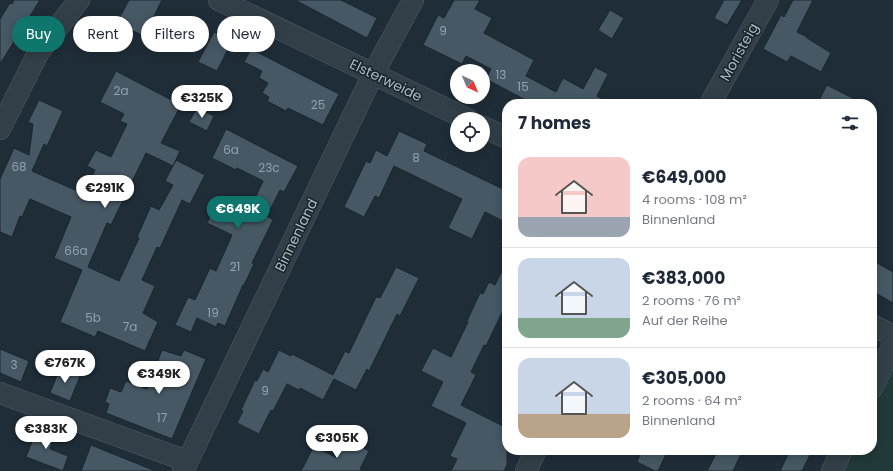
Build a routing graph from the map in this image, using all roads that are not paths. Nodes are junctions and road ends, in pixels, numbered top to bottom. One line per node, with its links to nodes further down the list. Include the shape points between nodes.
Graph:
1 (79, 0): 8 (street, via 38,53)
2 (219, 0): 5 (street, Elsterweide)
3 (413, 0): 5 (street, Binnenland)
4 (768, 0): 6 (street, Moristeig)
5 (373, 74): 7 (street, Elsterweide); 18 (street, Binnenland)
6 (713, 99)
7 (452, 112)
8 (0, 129)
9 (490, 130): 10 (street)
10 (502, 136)
11 (877, 328): 12 (street)
12 (893, 336)
13 (893, 345): 14 (street)
14 (877, 378)
15 (0, 393): 18 (street)
16 (534, 455): 19 (street)
17 (840, 455): 20 (street)
18 (185, 466)
19 (526, 471)
20 (832, 471)

